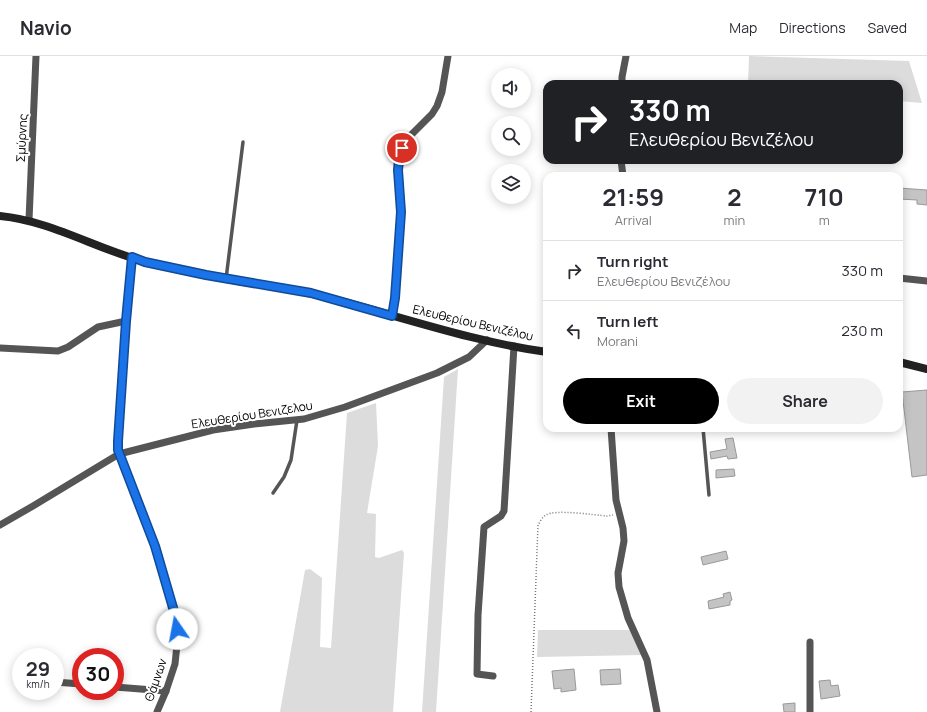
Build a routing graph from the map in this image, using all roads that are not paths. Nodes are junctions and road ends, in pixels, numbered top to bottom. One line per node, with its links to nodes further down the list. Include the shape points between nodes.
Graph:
1 (36, 56): 7 (street, Σμύρνης)
2 (448, 56): 12 (street, via 437,106 408,138 400,153 398,178 401,212)
3 (626, 56): 4 (street)
4 (622, 80)
5 (243, 142): 9 (lane)
6 (0, 216): 7 (main road, Ελευθερίου Βενιζέλου)
7 (29, 220): 8 (main road, Ελευθερίου Βενιζέλου)
8 (132, 257): 9 (main road, Ελευθερίου Βενιζέλου, via 153,264); 13 (street, Θάμνων)
9 (226, 278): 12 (main road, Ελευθερίου Βενιζέλου, via 311,293)
10 (903, 278): 11 (street)
11 (927, 281)
12 (392, 316): 14 (main road, Ελευθερίου Βενιζέλου)
13 (126, 321): 16 (street, via 98,327 58,351); 23 (street, Θάμνων, via 118,441)
14 (487, 340): 15 (main road, Ελευθερίου Βενιζέλου); 20 (street, Ελευθερίου Βενιζελου, via 469,357 418,381 345,407)
15 (514, 346): 17 (main road, Ελευθερίου Βενιζέλου); 28 (street, via 504,511 501,516 484,527 478,615 478,674)
16 (0, 348)
17 (543, 351)
18 (903, 363): 19 (main road)
19 (927, 369)
20 (297, 420): 23 (street, Ελευθερίου Βενιζελου, via 213,430); 24 (lane, via 290,460 284,478)
21 (611, 432): 32 (street, via 614,480 624,541 618,573 619,587 628,618 647,660)
22 (703, 432): 25 (lane)
23 (120, 454): 26 (street, Ελευθερίου Βενιζελου); 30 (street, Θάμνων, via 155,546 177,623 176,658)
24 (273, 493)
25 (710, 495)
26 (0, 525)
27 (810, 642): 33 (street)
28 (493, 676)
29 (124, 688): 30 (street)
30 (166, 691): 31 (street, Θάμνων)
31 (157, 712)
32 (657, 712)
33 (810, 712)

